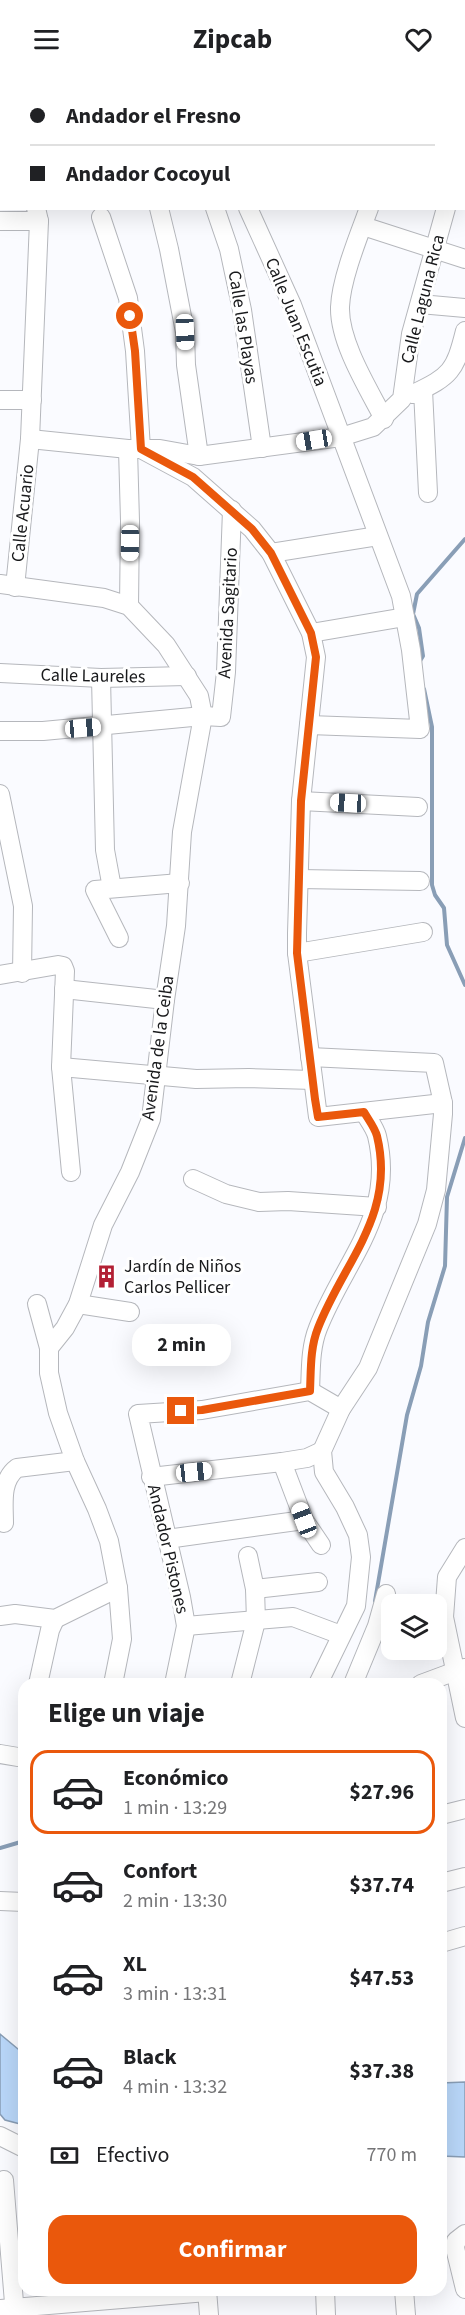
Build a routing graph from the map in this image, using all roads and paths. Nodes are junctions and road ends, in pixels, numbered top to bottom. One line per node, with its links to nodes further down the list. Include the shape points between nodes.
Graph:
1 (159, 210): 24 (street, via 185,332)
2 (216, 210): 22 (street, Calle las Playas, via 242,309)
3 (249, 210): 20 (street, Calle Juan Escutia, via 292,305)
4 (445, 210): 9 (street, Calle Laguna Rica)
5 (37, 215): 8 (street); 18 (street, Calle Acuario)
6 (101, 217): 23 (street, via 128,298 135,351)
7 (366, 217): 9 (street); 19 (street, via 342,292 341,320 354,361)
8 (0, 221)
9 (434, 250): 10 (street); 11 (street, Calle Laguna Rica)
10 (465, 259)
11 (420, 304): 12 (street); 16 (street, Calle Laguna Rica, via 411,334)
12 (465, 308)
13 (465, 331): 14 (street)
14 (462, 359): 15 (street, via 446,377)
15 (423, 390): 16 (street); 25 (street)
16 (402, 399): 19 (street)
17 (0, 400): 18 (street)
18 (32, 400): 21 (street, Calle Acuario)
19 (384, 419): 20 (street, via 373,427)
20 (341, 437): 22 (street); 27 (street, Calle Juan Escutia)
21 (30, 439): 23 (street); 29 (street, Calle Acuario)
22 (262, 448): 24 (street)
23 (135, 449): 24 (street); 26 (street, via 193,477); 30 (street)
24 (199, 456)
25 (428, 493)
26 (232, 510): 28 (street); 36 (street, Avenida Sagitario, via 226,672)
27 (378, 537): 28 (street); 31 (street, Calle Juan Escutia)
28 (271, 553): 32 (street)
29 (8, 585): 30 (street, via 104,598)
30 (129, 606): 34 (street, via 166,645)
31 (405, 617): 32 (street); 37 (street, Calle Juan Escutia, via 420,729)
32 (311, 633): 37 (street, via 316,657)
33 (0, 673): 35 (street, Calle Laureles)
34 (187, 676): 35 (street, Calle Laureles); 36 (street)
35 (100, 678): 38 (street)
36 (212, 716): 38 (street); 46 (street, Avenida de la Ceiba, via 182,832)
37 (309, 725): 41 (street)
38 (102, 726): 39 (street); 47 (street)
39 (0, 731)
40 (0, 794): 43 (street)
41 (301, 801): 42 (street); 44 (street)
42 (418, 807)
43 (4, 829): 51 (street, via 23,906)
44 (300, 879): 45 (street); 50 (street)
45 (420, 881)
46 (180, 883): 47 (street); 54 (street, Avenida de la Ceiba)
47 (103, 889): 49 (street)
48 (423, 932): 50 (street)
49 (119, 938)
50 (297, 953): 55 (street)
51 (22, 973): 52 (street); 53 (street, via 63,966)
52 (0, 975)
53 (64, 989): 54 (street); 56 (street)
54 (165, 1000): 57 (street, Avenida de la Ceiba)
55 (310, 1057): 58 (street); 59 (street, via 434,1063)
56 (61, 1067): 57 (street); 61 (street)
57 (157, 1077): 58 (street); 65 (street, Avenida de la Ceiba, via 151,1119 103,1225)
58 (313, 1080): 60 (street, via 318,1117)
59 (443, 1102): 60 (street); 69 (street, via 436,1190 427,1224 368,1368)
60 (364, 1112): 63 (street, via 377,1134)
61 (70, 1172)
62 (193, 1179): 63 (street, via 259,1202)
63 (377, 1207): 68 (street, via 358,1253 317,1330)
64 (37, 1304): 67 (street)
65 (78, 1304): 66 (street); 67 (street, Avenida de la Ceiba)
66 (130, 1312)
67 (49, 1348): 71 (street, via 49,1373 58,1413)
68 (310, 1391): 69 (street); 73 (street, Andador Pistones, via 202,1410 138,1414)
69 (341, 1410): 70 (street)
70 (322, 1451): 72 (street); 88 (street, via 324,1472 345,1507 360,1546 361,1577 356,1606)
71 (75, 1461): 75 (street, via 16,1468 10,1473 5,1482); 81 (street, via 109,1541)
72 (282, 1462): 73 (street); 74 (street)
73 (151, 1477): 76 (street, Andador Pistones)
74 (304, 1520): 76 (street); 77 (street)
75 (4, 1522)
76 (167, 1539): 87 (street, Andador Pistones)
77 (321, 1545)
78 (465, 1548): 89 (street, via 447,1577 444,1617)
79 (248, 1556): 82 (street)
80 (318, 1582): 82 (street)
81 (118, 1588): 85 (street); 91 (street, via 122,1639)
82 (255, 1589): 86 (street)
83 (381, 1612): 95 (street)
84 (0, 1616): 85 (street)
85 (55, 1619): 90 (street)
86 (256, 1621): 87 (street); 88 (street, via 293,1617); 93 (street)
87 (186, 1626): 92 (street, Andador Pistones)
88 (341, 1635): 94 (street)
89 (460, 1670): 96 (street); 97 (street)
90 (39, 1678)
91 (114, 1678)
92 (175, 1678)
93 (242, 1678)
94 (321, 1678)
95 (355, 1678)
96 (438, 1678)
97 (465, 1718)
98 (0, 1755): 99 (street)
99 (18, 1755)
100 (465, 1809): 101 (street)
101 (447, 1814)
102 (465, 1877): 103 (street)
103 (447, 1882)
104 (0, 1901): 105 (street)
105 (18, 1902)
106 (465, 1936): 107 (street)
107 (447, 1941)
108 (0, 2136): 109 (street)
109 (18, 2145)
110 (4, 2180): 112 (street)
111 (465, 2234): 113 (street, via 456,2241 455,2248)
112 (11, 2243): 120 (street)
113 (465, 2289)
114 (174, 2296): 118 (street)
115 (207, 2296): 121 (street)
116 (325, 2296): 122 (street)
117 (404, 2296): 123 (street)
118 (141, 2301): 119 (street)
119 (79, 2303): 120 (street)
120 (10, 2311)
121 (209, 2315)
122 (326, 2315)
123 (406, 2315)

